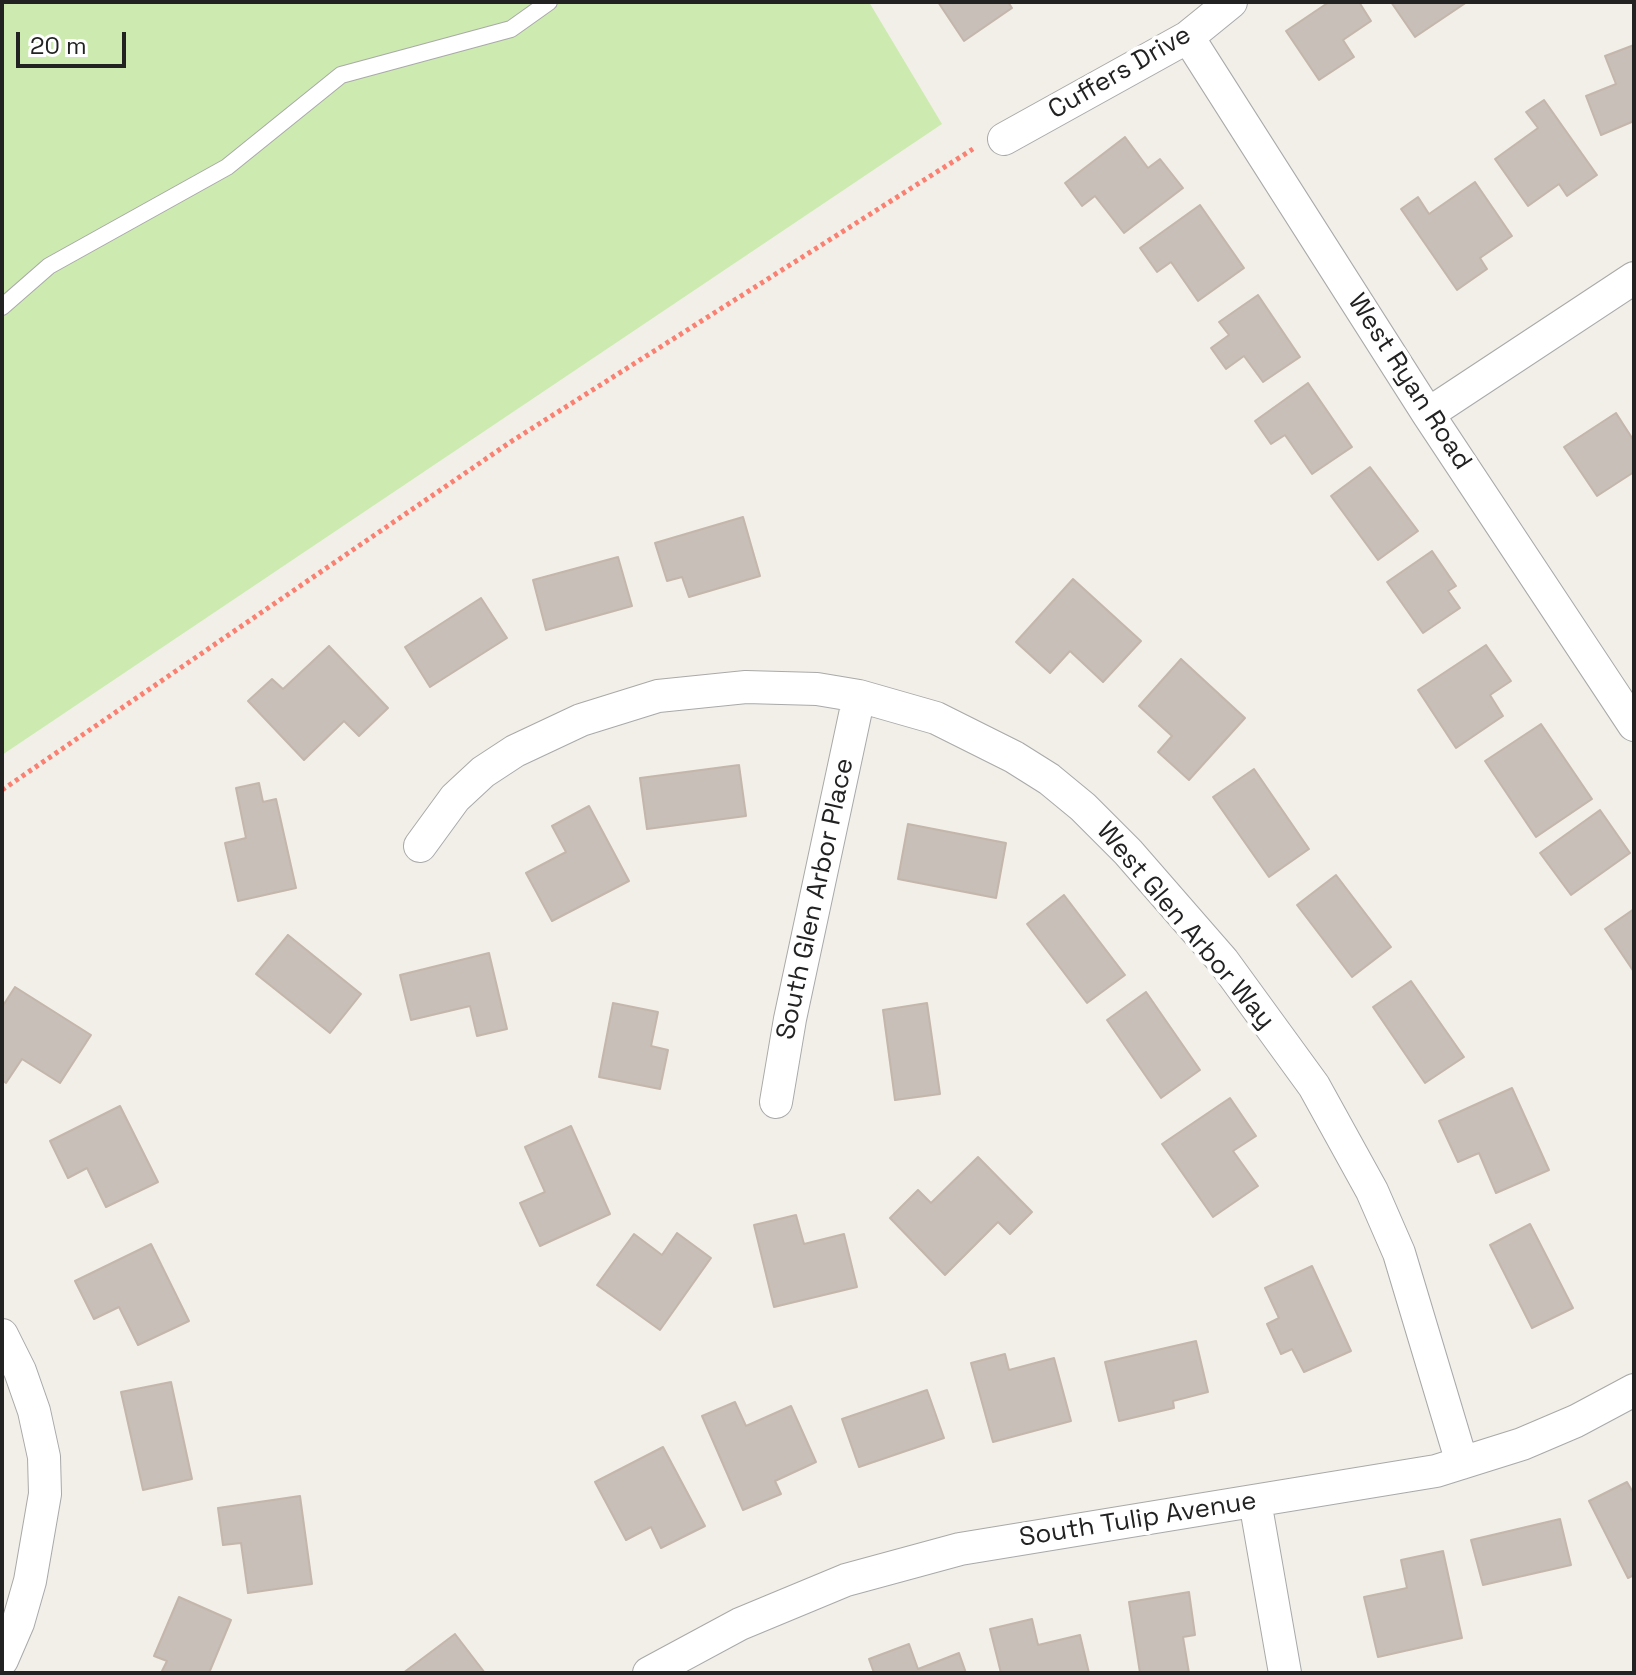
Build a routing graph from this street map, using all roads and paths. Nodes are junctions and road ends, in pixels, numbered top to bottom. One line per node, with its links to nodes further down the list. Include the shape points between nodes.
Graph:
1 (549, 2): 6 (lane, via 511,29 341,75 227,167 49,266)
2 (1231, 2): 3 (street, Cuffers Drive)
3 (1188, 37): 4 (street, Cuffers Drive); 7 (street, West Ryan Road)
4 (1004, 139): 10 (path, via 973,149 603,381)
5 (1634, 278): 7 (street)
6 (2, 307)
7 (1428, 414): 9 (street, West Ryan Road)
8 (859, 696): 11 (street, West Glen Arbor Way, via 746,687 658,696 614,708 546,734 483,772 455,798); 12 (street, South Glen Arbor Place); 15 (street, West Glen Arbor Way, via 936,718 1049,779 1128,852 1223,961 1314,1086 1372,1191 1399,1253)
9 (1634, 725)
10 (2, 790)
11 (420, 846)
12 (776, 1102)
13 (2, 1335): 17 (street, via 34,1411 45,1494 30,1581)
14 (1634, 1390): 15 (street, South Tulip Avenue, via 1522,1444)
15 (1462, 1463): 16 (street, South Tulip Avenue)
16 (1255, 1501): 18 (street, South Tulip Avenue, via 960,1549 846,1580 766,1612); 19 (street)
17 (2, 1660)
18 (649, 1673)
19 (1285, 1673)

